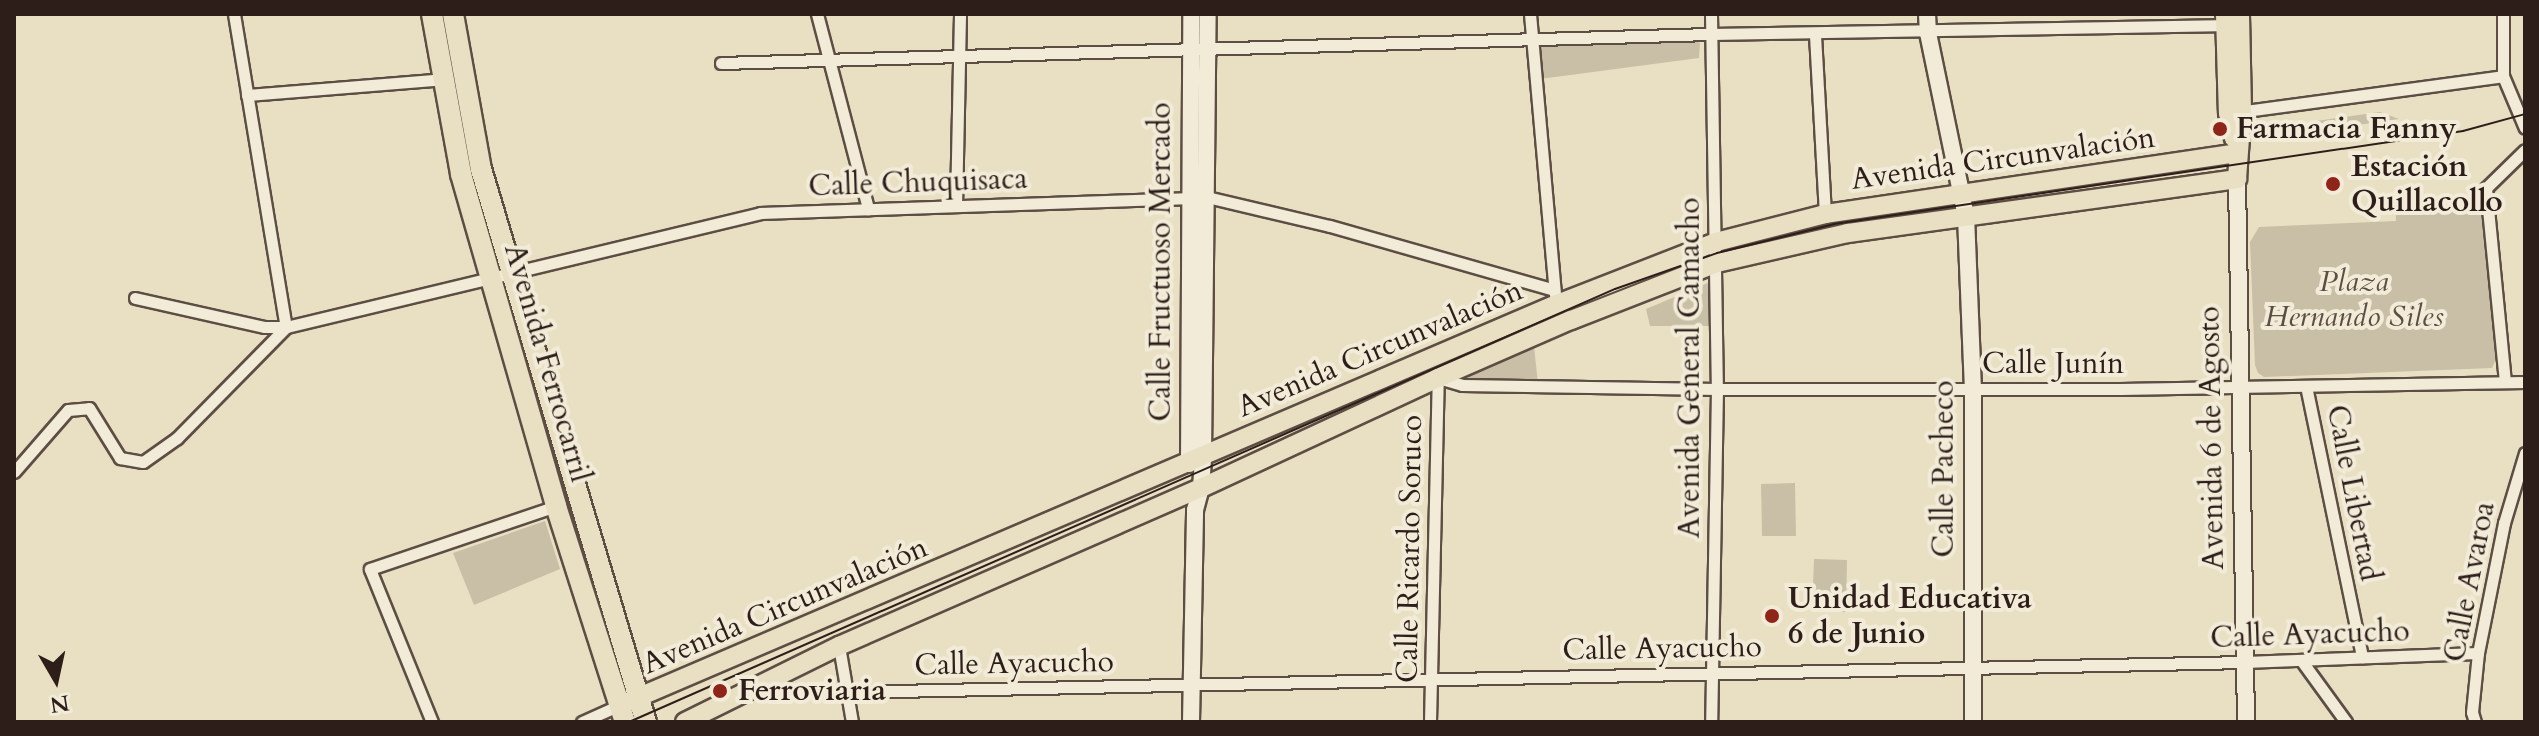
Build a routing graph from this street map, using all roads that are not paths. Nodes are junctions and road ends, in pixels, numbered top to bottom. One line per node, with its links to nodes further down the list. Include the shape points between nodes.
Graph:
1 (234, 14): 24 (street)
2 (432, 14): 23 (highway, Avenida Ferrocarril)
3 (453, 14): 23 (highway, Avenida Ferrocarril)
4 (817, 14): 20 (street)
5 (960, 14): 19 (street)
6 (1191, 14): 17 (main road, Calle Fructuoso Mercado)
7 (1208, 14): 18 (main road, Calle Fructuoso Mercado)
8 (1530, 14): 16 (street)
9 (1711, 14): 14 (street, Avenida General Camacho)
10 (1927, 14): 13 (main road, Calle Pacheco)
11 (2503, 14): 22 (street)
12 (2233, 20): 13 (street); 25 (main road, Avenida 6 de Agosto)
13 (1928, 33): 15 (street); 30 (main road, Calle Pacheco)
14 (1711, 34): 15 (street); 16 (street); 37 (street, Avenida General Camacho)
15 (1815, 35): 35 (street)
16 (1533, 39): 18 (street); 40 (street)
17 (1190, 49): 18 (street); 19 (street); 31 (main road, Calle Fructuoso Mercado)
18 (1208, 49): 32 (main road, Calle Fructuoso Mercado)
19 (959, 56): 20 (street); 33 (street)
20 (829, 60): 21 (street); 34 (street)
21 (721, 63)
22 (2503, 76): 25 (street); 26 (street)
23 (453, 78): 24 (street); 39 (highway, Avenida Ferrocarril, via 461,174)
24 (247, 95): 42 (street)
25 (2235, 112): 28 (main road, Avenida 6 de Agosto)
26 (2525, 128)
27 (2525, 150): 44 (street, via 2486,188)
28 (2237, 153): 29 (main road, Avenida 6 de Agosto); 30 (main road, Avenida Circunvalación)
29 (2237, 179): 36 (main road, Avenida Circunvalación); 48 (main road, Avenida 6 de Agosto)
30 (1962, 191): 35 (main road, Avenida Circunvalación); 36 (main road, Calle Pacheco)
31 (1188, 197): 32 (street, Calle Chuquisaca); 33 (street, Calle Chuquisaca); 53 (main road, Calle Fructuoso Mercado)
32 (1207, 197): 40 (street, Calle Chuquisaca, via 1344,230); 53 (main road, Calle Fructuoso Mercado)
33 (956, 206): 34 (street, Calle Chuquisaca)
34 (868, 209): 39 (street, Calle Chuquisaca, via 731,217)
35 (1825, 214): 37 (main road, Avenida Circunvalación)
36 (1966, 216): 38 (main road, Avenida Circunvalación, via 1788,244); 47 (main road, Calle Pacheco)
37 (1716, 242): 38 (street, Avenida General Camacho); 40 (main road, Avenida Circunvalación)
38 (1717, 263): 43 (main road, Avenida Circunvalación); 49 (street, Avenida General Camacho)
39 (502, 276): 42 (street, Calle Chuquisaca); 54 (highway, Avenida Ferrocarril); 65 (highway, Avenida Ferrocarril)
40 (1556, 297): 53 (main road, Avenida Circunvalación)
41 (135, 298): 42 (street)
42 (286, 327): 51 (street, via 177,438 143,462 120,458 89,408 68,410)
43 (1438, 378): 49 (street, Calle Junín, via 1462,385); 53 (main road, Avenida Circunvalación); 62 (street, Calle Ricardo Soruco)
44 (2505, 382): 45 (street, Calle Junín); 46 (street, Calle Junín)
45 (2525, 382)
46 (2306, 386): 48 (street, Calle Junín); 57 (street, Calle Libertad)
47 (1973, 387): 48 (street, Calle Junín); 49 (street, Calle Junín); 60 (main road, Calle Pacheco)
48 (2238, 387): 59 (main road, Avenida 6 de Agosto)
49 (1717, 389): 61 (street, Avenida General Camacho)
50 (2525, 453): 52 (street, Calle Avaroa)
51 (14, 472)
52 (2521, 477): 56 (street, Calle Avaroa, via 2504,523)
53 (1194, 481): 55 (main road, Avenida Circunvalación); 63 (main road, Calle Fructuoso Mercado); 65 (main road, Avenida Circunvalación)
54 (556, 506): 65 (highway, Avenida Ferrocarril); 66 (street, via 370,569)
55 (839, 646): 64 (street); 69 (main road, Avenida Circunvalación)
56 (2478, 653): 57 (street, Calle Ayacucho); 77 (street, Calle Avaroa)
57 (2362, 657): 58 (street, Calle Ayacucho)
58 (2301, 660): 59 (street, Calle Ayacucho); 76 (street)
59 (2244, 662): 60 (street, Calle Ayacucho); 75 (main road, Avenida 6 de Agosto)
60 (1973, 668): 61 (street, Calle Ayacucho); 74 (main road, Calle Pacheco)
61 (1712, 672): 62 (street, Calle Ayacucho); 73 (street, Avenida General Camacho)
62 (1432, 677): 63 (street, Calle Ayacucho); 72 (street, Calle Ricardo Soruco)
63 (1191, 683): 64 (street, Calle Ayacucho); 71 (main road, Calle Fructuoso Mercado)
64 (848, 692): 70 (street)
65 (628, 708): 67 (street, Avenida Circunvalación); 68 (highway, Avenida Ferrocarril)
66 (432, 722)
67 (582, 722)
68 (646, 722)
69 (685, 722)
70 (852, 722)
71 (1191, 722)
72 (1430, 722)
73 (1711, 722)
74 (1973, 722)
75 (2246, 722)
76 (2346, 722)
77 (2475, 722)

